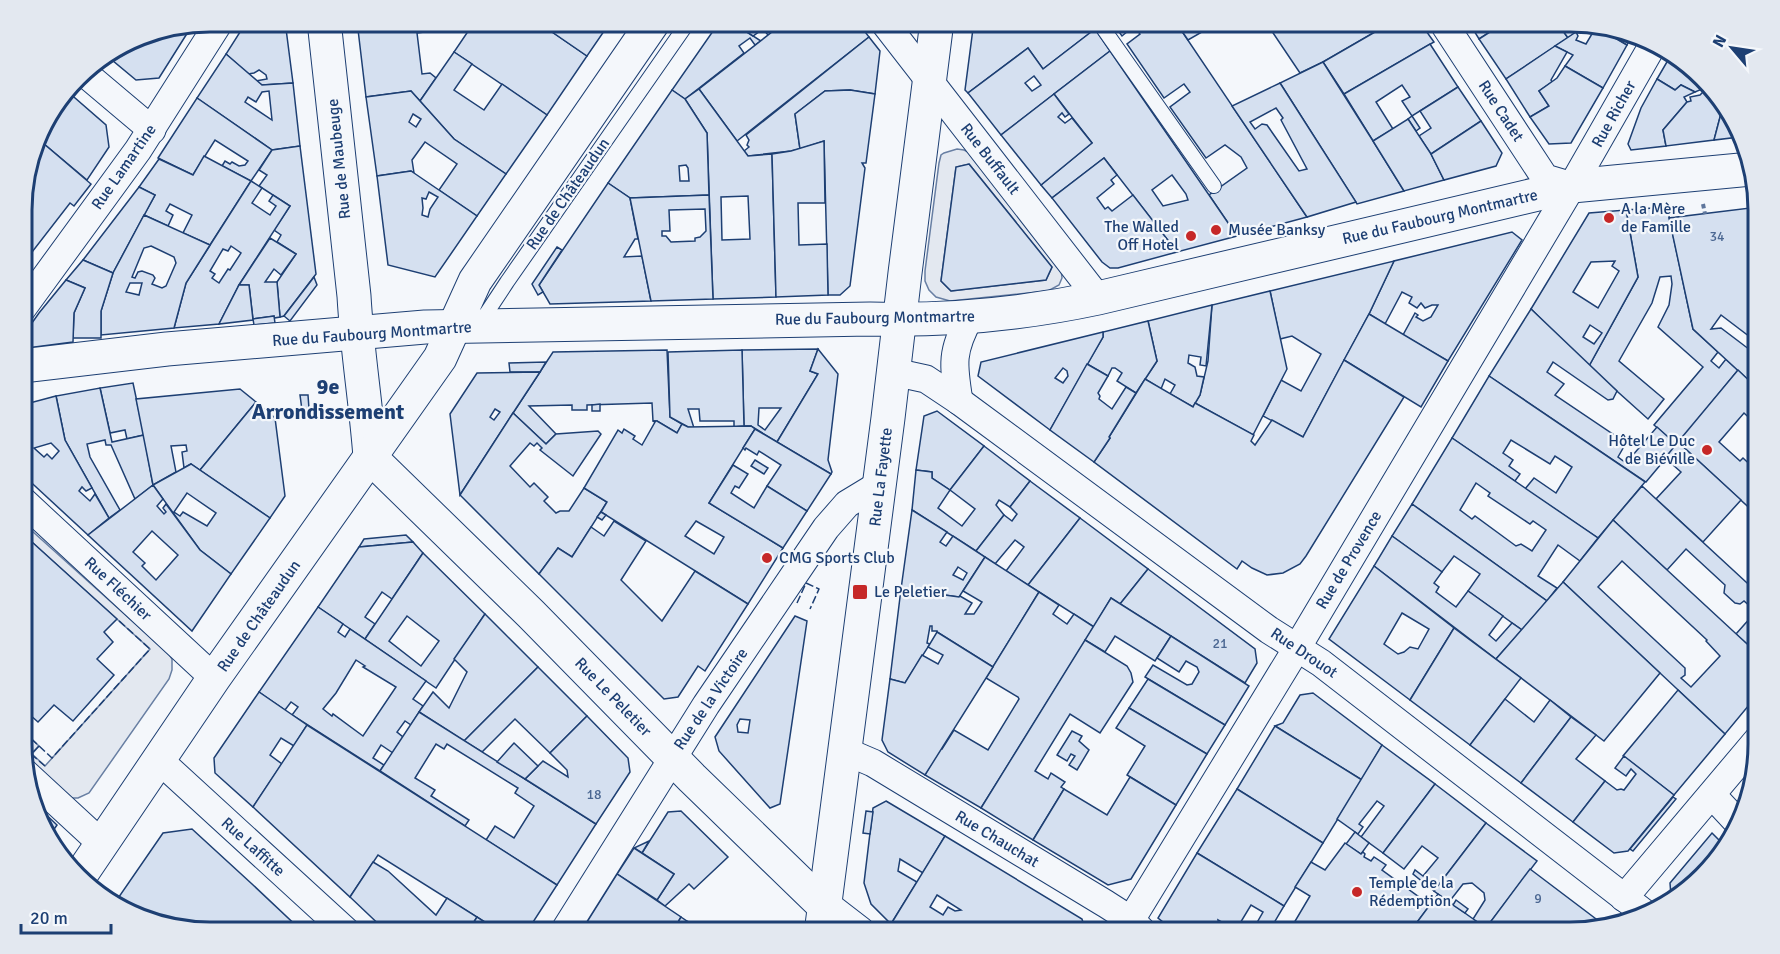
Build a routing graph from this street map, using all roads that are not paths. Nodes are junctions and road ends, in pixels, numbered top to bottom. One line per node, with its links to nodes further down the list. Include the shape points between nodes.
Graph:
1 (213, 32): 12 (street, Rue Lamartine)
2 (325, 32): 21 (street, Rue de Maubeuge)
3 (646, 32): 20 (street, Rue de Châteaudun, via 475,281)
4 (681, 32): 20 (lane, Rue de Châteaudun, via 507,282)
5 (891, 32): 11 (street, Rue Buffault)
6 (936, 32): 11 (street, Rue La Fayette)
7 (1106, 32): 14 (lane)
8 (1449, 32): 15 (street, Rue Cadet, via 1545,178)
9 (1650, 50): 15 (street, Rue Richer)
10 (90, 78): 12 (street)
11 (930, 82): 17 (street, Rue Buffault); 19 (street, Rue La Fayette)
12 (152, 129): 16 (street, Rue Lamartine)
13 (1743, 170): 15 (street, Rue du Faubourg Montmartre)
14 (1214, 186)
15 (1572, 186): 17 (street, Rue du Faubourg Montmartre); 28 (street, Rue de Provence)
16 (32, 295)
17 (1098, 298): 18 (street, Rue du Faubourg Montmartre)
18 (970, 317): 19 (street, Rue du Faubourg Montmartre); 24 (street, via 956,351 954,368)
19 (900, 320): 20 (street, Rue du Faubourg Montmartre); 23 (street, Rue La Fayette)
20 (466, 327): 21 (street, Rue du Faubourg Montmartre); 25 (street, Rue de Châteaudun)
21 (356, 333): 22 (street, Rue du Faubourg Montmartre); 25 (street)
22 (32, 365)
23 (894, 372): 24 (street, Rue Drouot, via 926,379); 26 (street, Rue La Fayette)
24 (959, 401): 28 (street, Rue Drouot)
25 (370, 457): 29 (street, Rue de Châteaudun); 32 (street, Rue Le Peletier)
26 (880, 484): 30 (street, Rue La Fayette); 32 (street, Rue de la Victoire, via 847,504 826,528)
27 (32, 509): 29 (street, Rue Fléchier)
28 (1297, 648): 39 (street, Rue Drouot); 44 (street, Rue de Provence)
29 (214, 678): 33 (street, Rue de Châteaudun)
30 (845, 751): 40 (street, Rue La Fayette); 43 (street, Rue Chauchat, via 873,763)
31 (1748, 752): 35 (street)
32 (671, 758): 40 (street, Rue Le Peletier); 42 (street, Rue de la Victoire)
33 (159, 760): 37 (street, Rue de Châteaudun); 41 (street, Rue Laffitte)
34 (37, 784): 37 (street)
35 (1712, 795): 36 (street); 39 (street)
36 (1733, 817)
37 (102, 844): 38 (street, Rue de Châteaudun)
38 (84, 870)
39 (1634, 905)
40 (822, 920)
41 (336, 922)
42 (569, 922)
43 (1122, 922)
44 (1137, 922)

